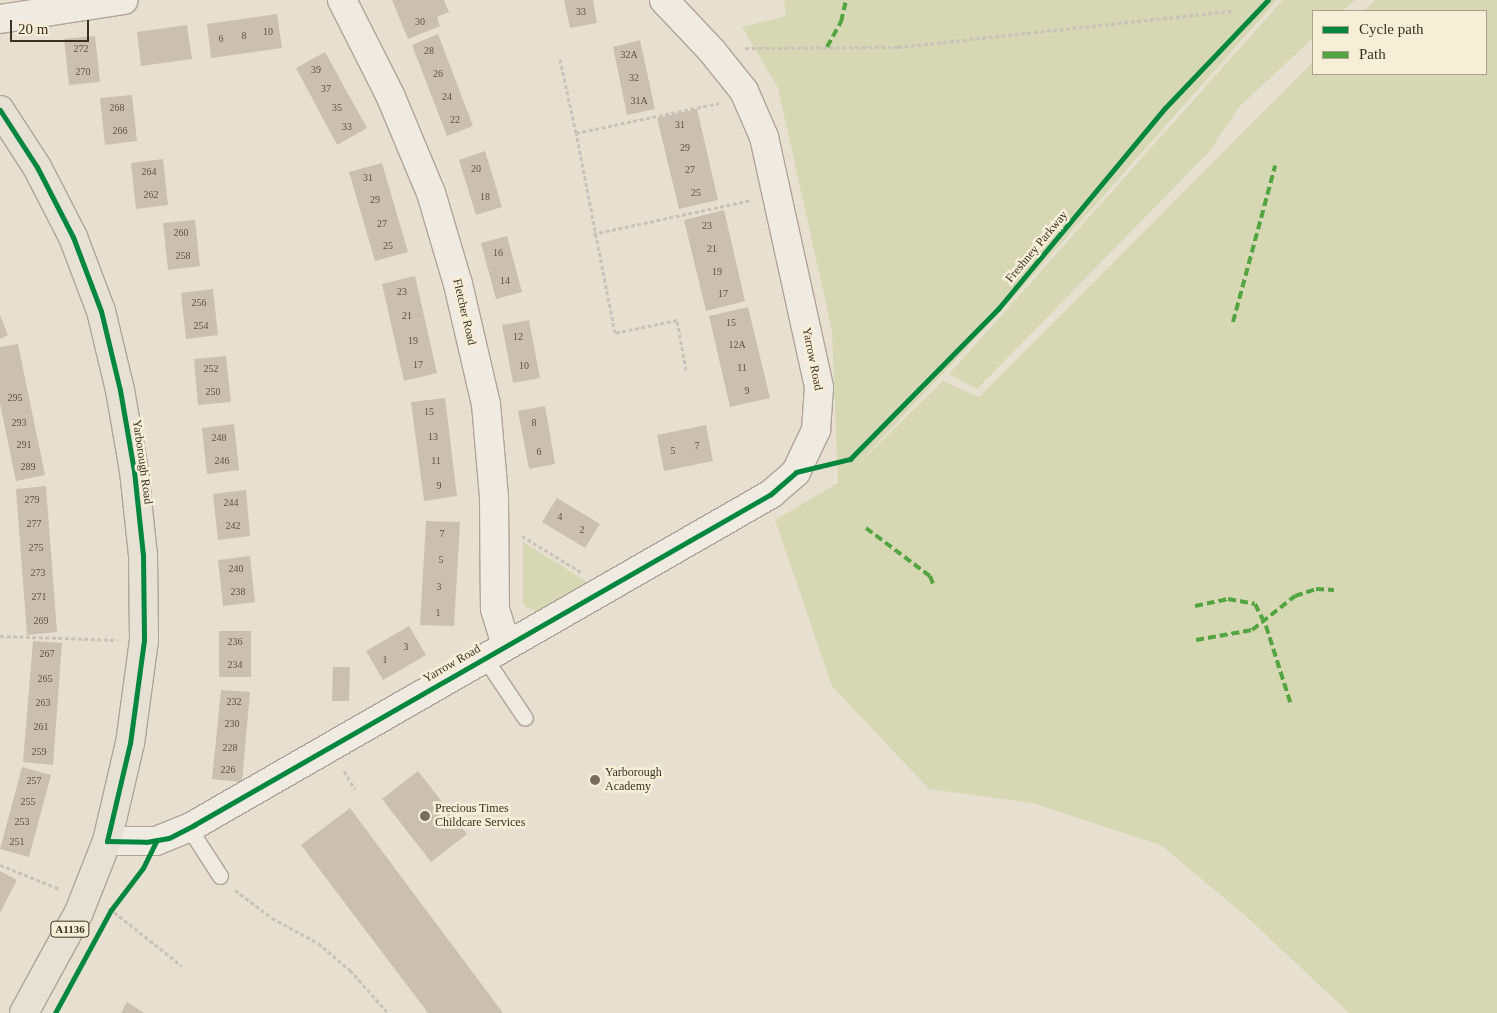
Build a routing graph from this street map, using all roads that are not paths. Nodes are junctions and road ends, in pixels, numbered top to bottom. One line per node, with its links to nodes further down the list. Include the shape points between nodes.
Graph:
1 (124, 0): 4 (street)
2 (342, 0): 6 (street, Fletcher Road, via 390,95 431,193 458,284 486,404 494,519)
3 (664, 0): 6 (street, Yarrow Road, via 712,51 747,97 764,138 819,387 818,423 808,452 796,472 770,494)
4 (0, 19)
5 (1, 115): 9 (main road, Yarborough Road / A1136, via 37,167 73,237 101,310 120,390 134,471 144,555 144,640 130,743)
6 (495, 650): 7 (lane); 8 (street, Yarrow Road)
7 (525, 718)
8 (189, 828): 9 (street, Yarrow Road, via 156,841); 10 (lane)
9 (107, 841): 11 (main road, Yarborough Road / A1136, via 85,896)
10 (220, 876)
11 (24, 1013)

